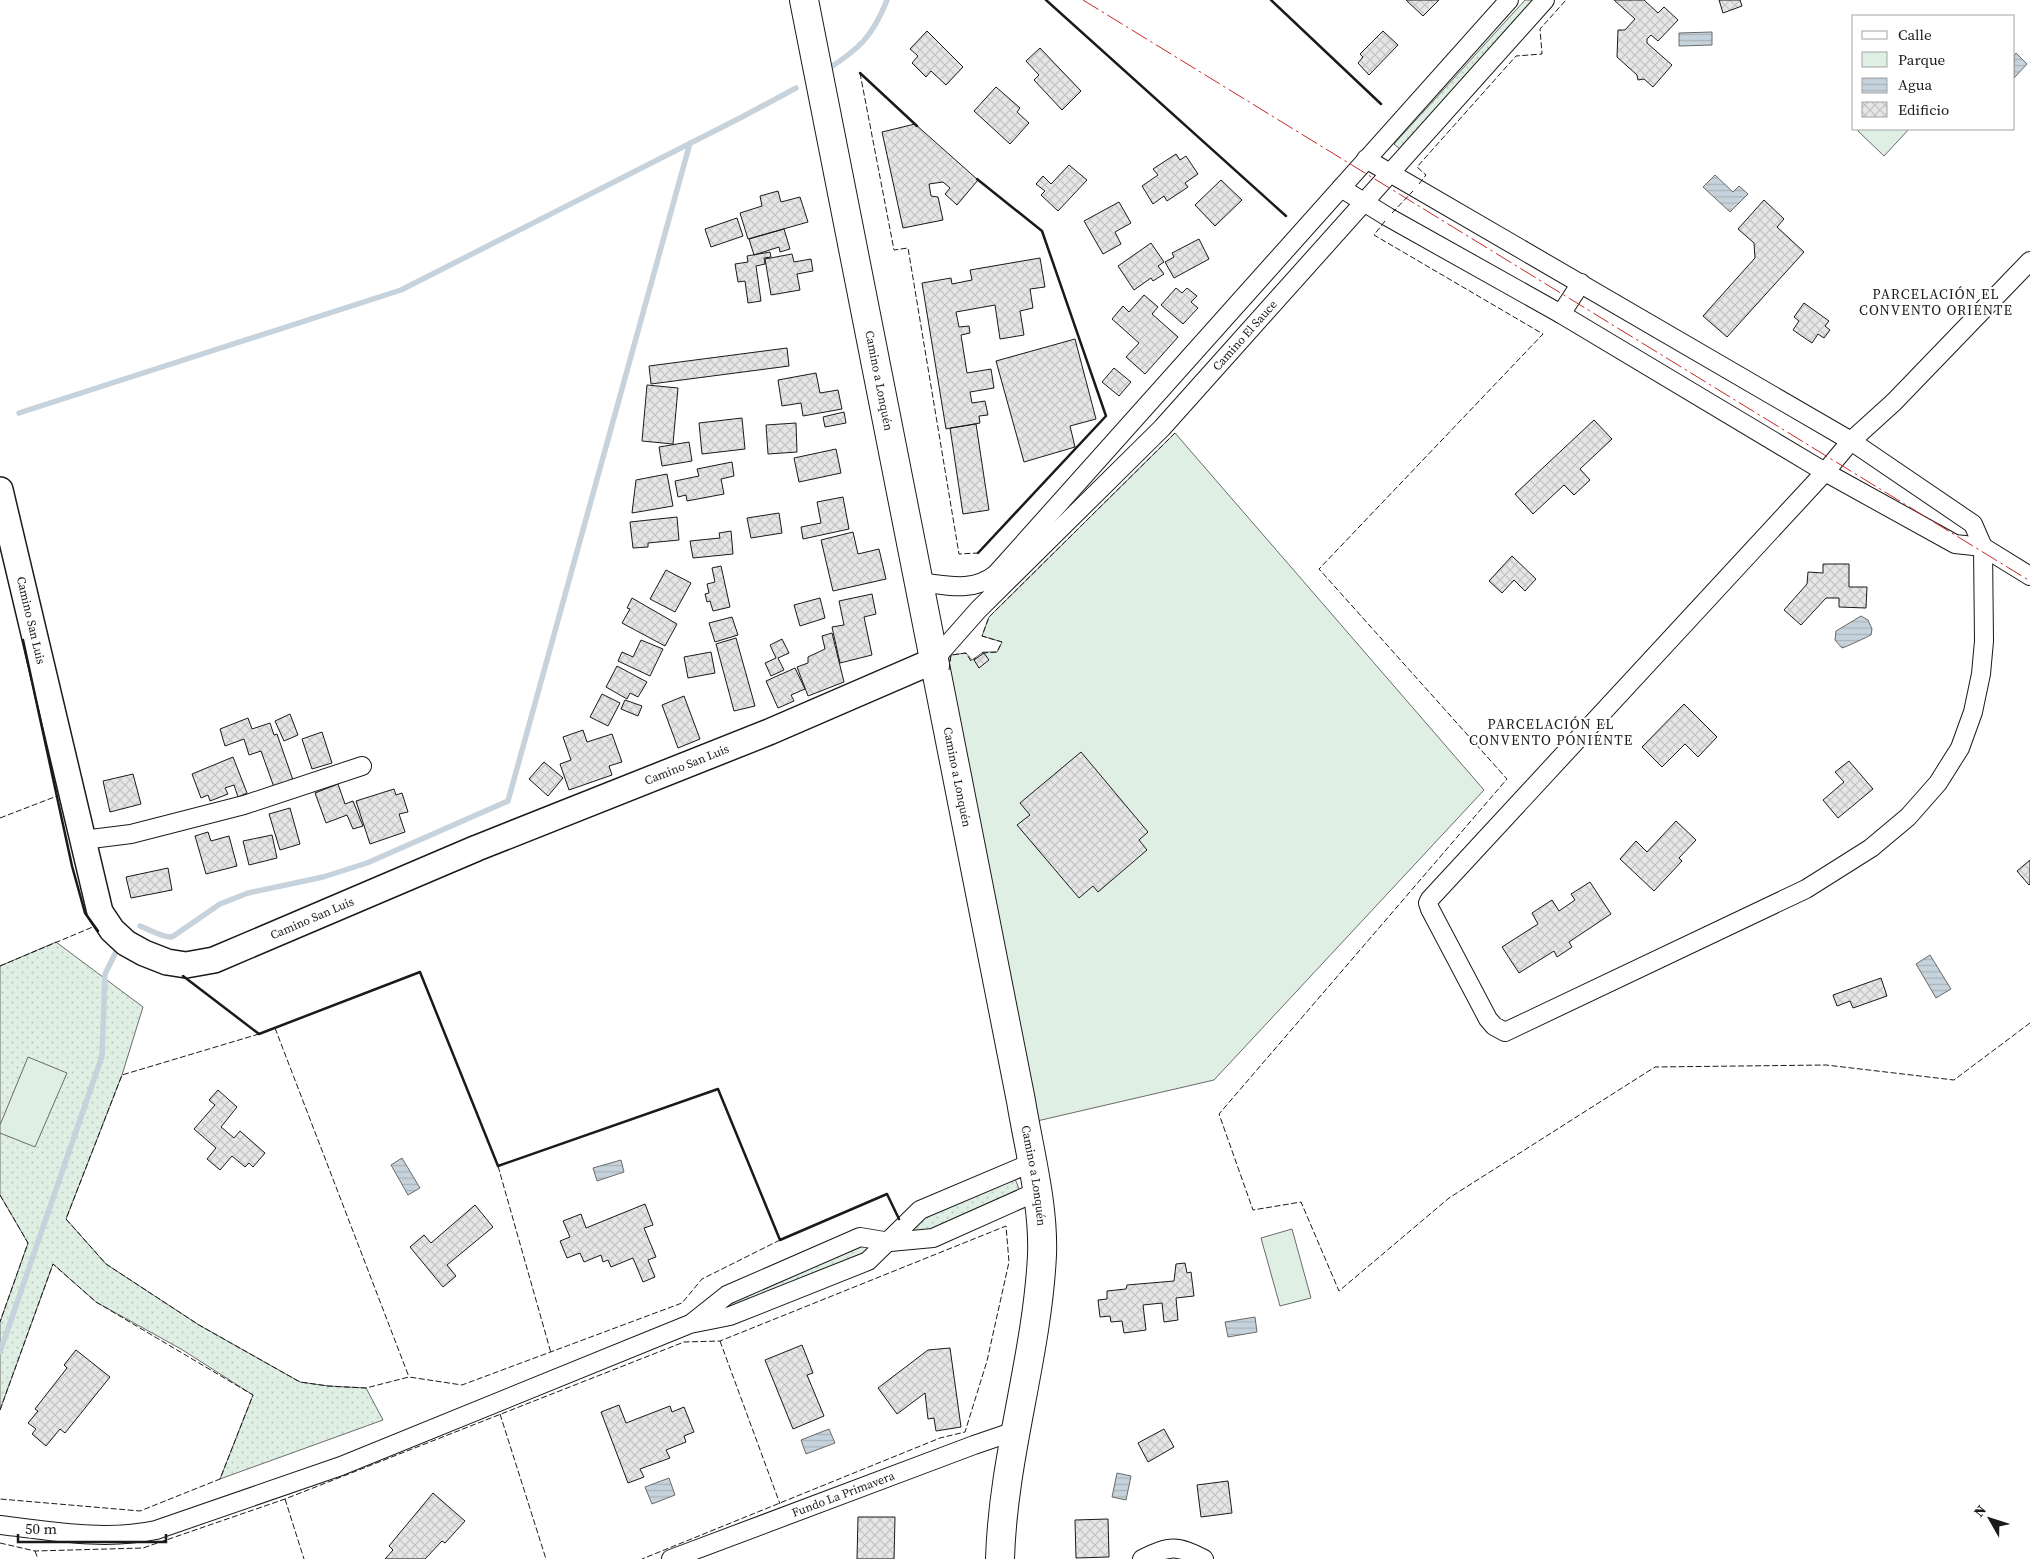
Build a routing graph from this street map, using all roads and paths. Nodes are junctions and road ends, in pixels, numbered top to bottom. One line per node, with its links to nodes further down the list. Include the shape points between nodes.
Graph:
1 (804, 0): 16 (main road, Camino a Lonquén)
2 (1509, 0): 4 (street)
3 (1545, 0): 5 (street, Camino El Sauce)
4 (1366, 158): 5 (street); 6 (street)
5 (1390, 172): 7 (street, Camino El Sauce); 9 (street)
6 (1340, 188): 7 (street); 17 (street, via 996,574)
7 (1364, 202): 10 (street); 18 (street, Camino El Sauce, via 1162,428)
8 (2030, 261): 11 (street, via 1894,402)
9 (1581, 283): 10 (street); 11 (street)
10 (1560, 314): 12 (street)
11 (1851, 441): 12 (street); 14 (street, via 1973,524)
12 (1825, 472): 14 (street, via 1955,544); 14 (street, via 1430,899 1430,909 1488,1019 1498,1030 1505,1032 1806,889 1871,848 1908,817 1938,783 1960,748 1973,712 1984,641)
13 (0, 490): 21 (street, Camino San Luis)
14 (1983, 547): 15 (street)
15 (2030, 576)
16 (918, 582): 17 (street); 19 (main road, Camino a Lonquén)
17 (969, 587): 18 (street)
18 (978, 610): 19 (street, Camino El Sauce)
19 (933, 661): 21 (street, Camino San Luis, via 769,732 477,848 214,960 186,965 167,962 126,943 100,912); 22 (main road, Camino a Lonquén)
20 (362, 766): 21 (street, via 234,808 131,834)
21 (83, 840)
22 (1031, 1163): 23 (main road, Camino a Lonquén); 24 (street, via 920,1210)
23 (1036, 1192): 24 (street, via 933,1238); 26 (main road, Camino a Lonquén, via 1042,1253 1036,1321)
24 (890, 1242): 25 (street, via 868,1261 730,1316); 25 (street, via 860,1237 728,1295)
25 (690, 1324): 27 (street, via 340,1466 156,1530 114,1536)
26 (1015, 1431): 28 (street, Fundo La Primavera); 29 (main road, Camino a Lonquén, via 1002,1516)
27 (0, 1525)
28 (671, 1559)
29 (1000, 1559)
30 (1142, 1559): 31 (street, via 1173,1547)
31 (1204, 1559)

